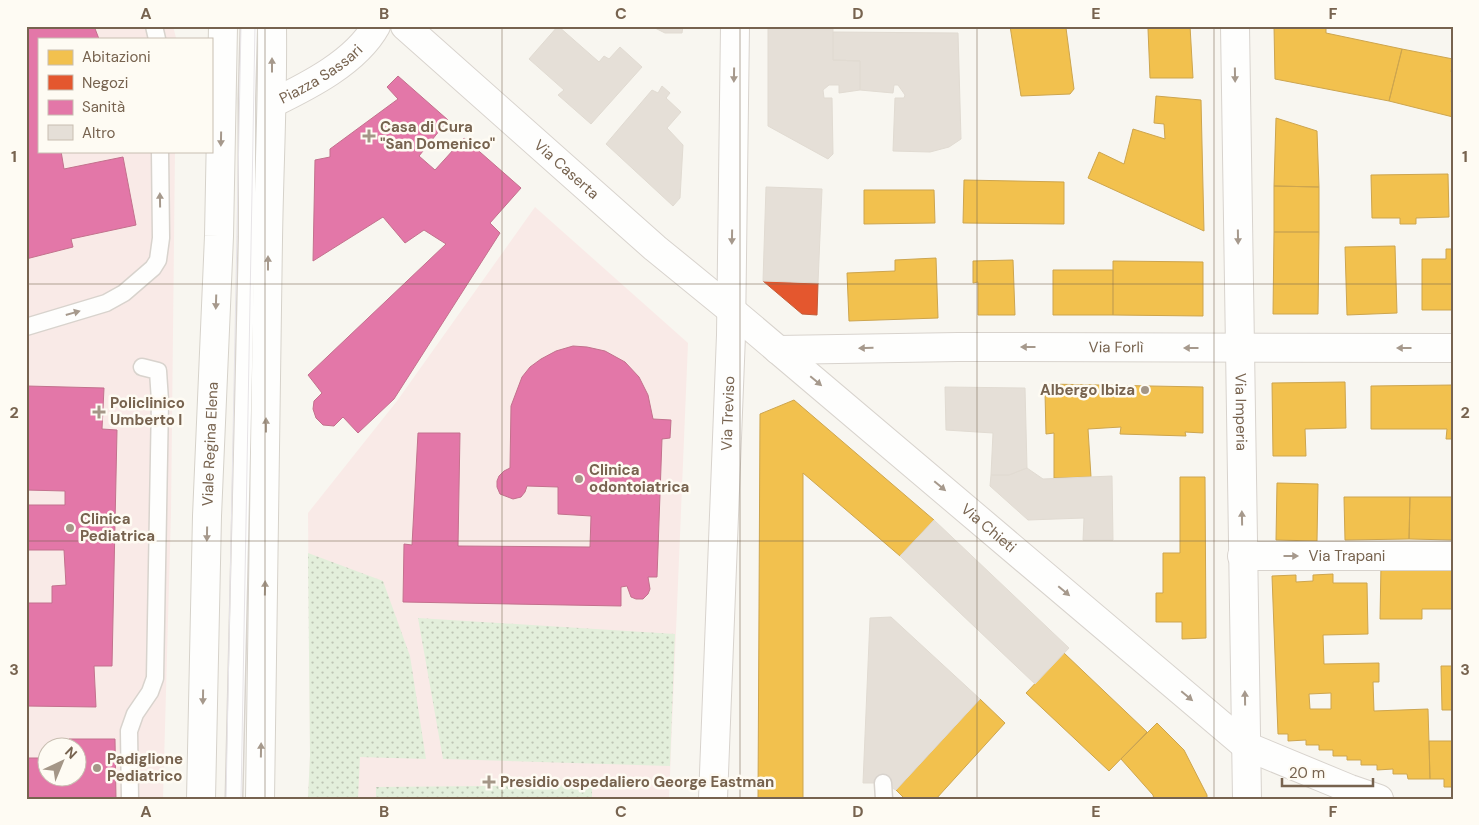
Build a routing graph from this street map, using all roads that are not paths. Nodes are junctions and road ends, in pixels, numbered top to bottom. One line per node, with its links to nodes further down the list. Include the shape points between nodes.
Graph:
1 (222, 26): 8 (street)
2 (249, 26): 8 (lane)
3 (272, 26): 8 (street, Piazza Sassari, one-way to 3)
4 (376, 26): 8 (street, Piazza Sassari, via 365,41 310,85)
5 (405, 26): 10 (street, Via Caserta, via 655,248)
6 (735, 26): 10 (street, Via Treviso, one-way to 10)
7 (1234, 26): 12 (street, Via Imperia, one-way to 12)
8 (247, 97): 20 (street, Viale Regina Elena, one-way to 20, via 219,236 207,516); 21 (lane, Viale Regina Elena, via 247,237); 22 (street, one-way to 8, via 268,238)
9 (160, 152): 11 (lane, one-way to 9, via 106,303 124,293 153,268 158,260 161,238)
10 (731, 310): 14 (street, Via Chieti); 23 (street, Via Treviso)
11 (26, 327)
12 (1240, 348): 13 (street, Via Forlì, one-way to 12); 14 (street, Via Forlì, one-way to 14); 16 (street, Via Imperia, one-way to 12)
13 (1453, 348)
14 (778, 350): 18 (street, Via Chieti, one-way to 18)
15 (142, 368): 19 (lane, via 158,371 160,401 155,678 129,731)
16 (1242, 556): 17 (street, Via Trapani, one-way to 17); 18 (street, Via Imperia, one-way to 16)
17 (1453, 556)
18 (1246, 746): 24 (street, Via Imperia); 25 (street, Via Chieti)
19 (130, 799)
20 (201, 799)
21 (234, 799)
22 (260, 799)
23 (713, 799)
24 (1246, 799)
25 (1379, 799)

